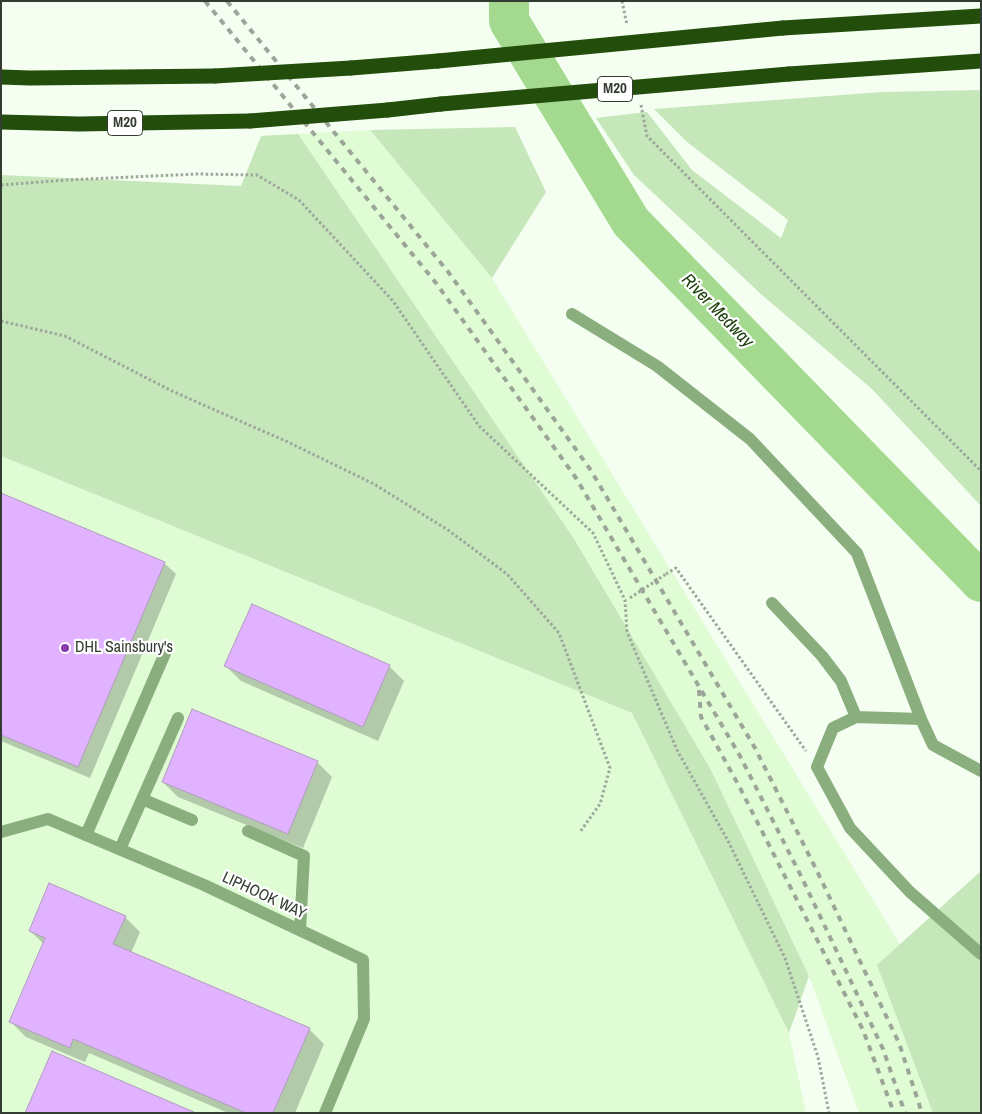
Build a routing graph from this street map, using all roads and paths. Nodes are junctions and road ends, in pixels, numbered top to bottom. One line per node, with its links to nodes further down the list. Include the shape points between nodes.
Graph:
1 (981, 16): 3 (highway, bridge, via 783,28 351,68 215,76)
2 (981, 61): 4 (highway, M20, bridge, via 789,74 250,121)
3 (1, 77)
4 (1, 122)
5 (647, 136): 9 (path)
6 (1, 185): 10 (path, via 197,174 257,176 299,200 393,301 479,426 593,533)
7 (572, 314): 15 (street, via 657,366 750,439 856,553)
8 (1, 321): 22 (path, via 65,336 174,392 374,484 448,530 507,574 559,633 610,768 600,804)
9 (981, 471)
10 (625, 600): 16 (path, bridge, via 676,568); 28 (path, via 627,632 678,750 728,841 785,958 818,1057)
11 (772, 603): 13 (street, via 822,656 841,682)
12 (166, 651): 23 (street)
13 (856, 717): 15 (street); 16 (street, via 833,728)
14 (178, 718): 18 (street)
15 (921, 720): 17 (street, via 933,744)
16 (817, 767): 26 (street, via 850,828 910,892)
17 (981, 771)
18 (142, 799): 19 (street); 24 (street)
19 (192, 820)
20 (248, 831): 25 (street, via 304,856)
21 (1, 832): 23 (street, LIPHOOK WAY, via 48,818)
22 (580, 832)
23 (86, 834): 24 (street, LIPHOOK WAY)
24 (120, 849): 25 (street, LIPHOOK WAY)
25 (300, 930): 27 (street, LIPHOOK WAY, via 363,960 364,1019)
26 (981, 954)
27 (325, 1113)
28 (829, 1113)

